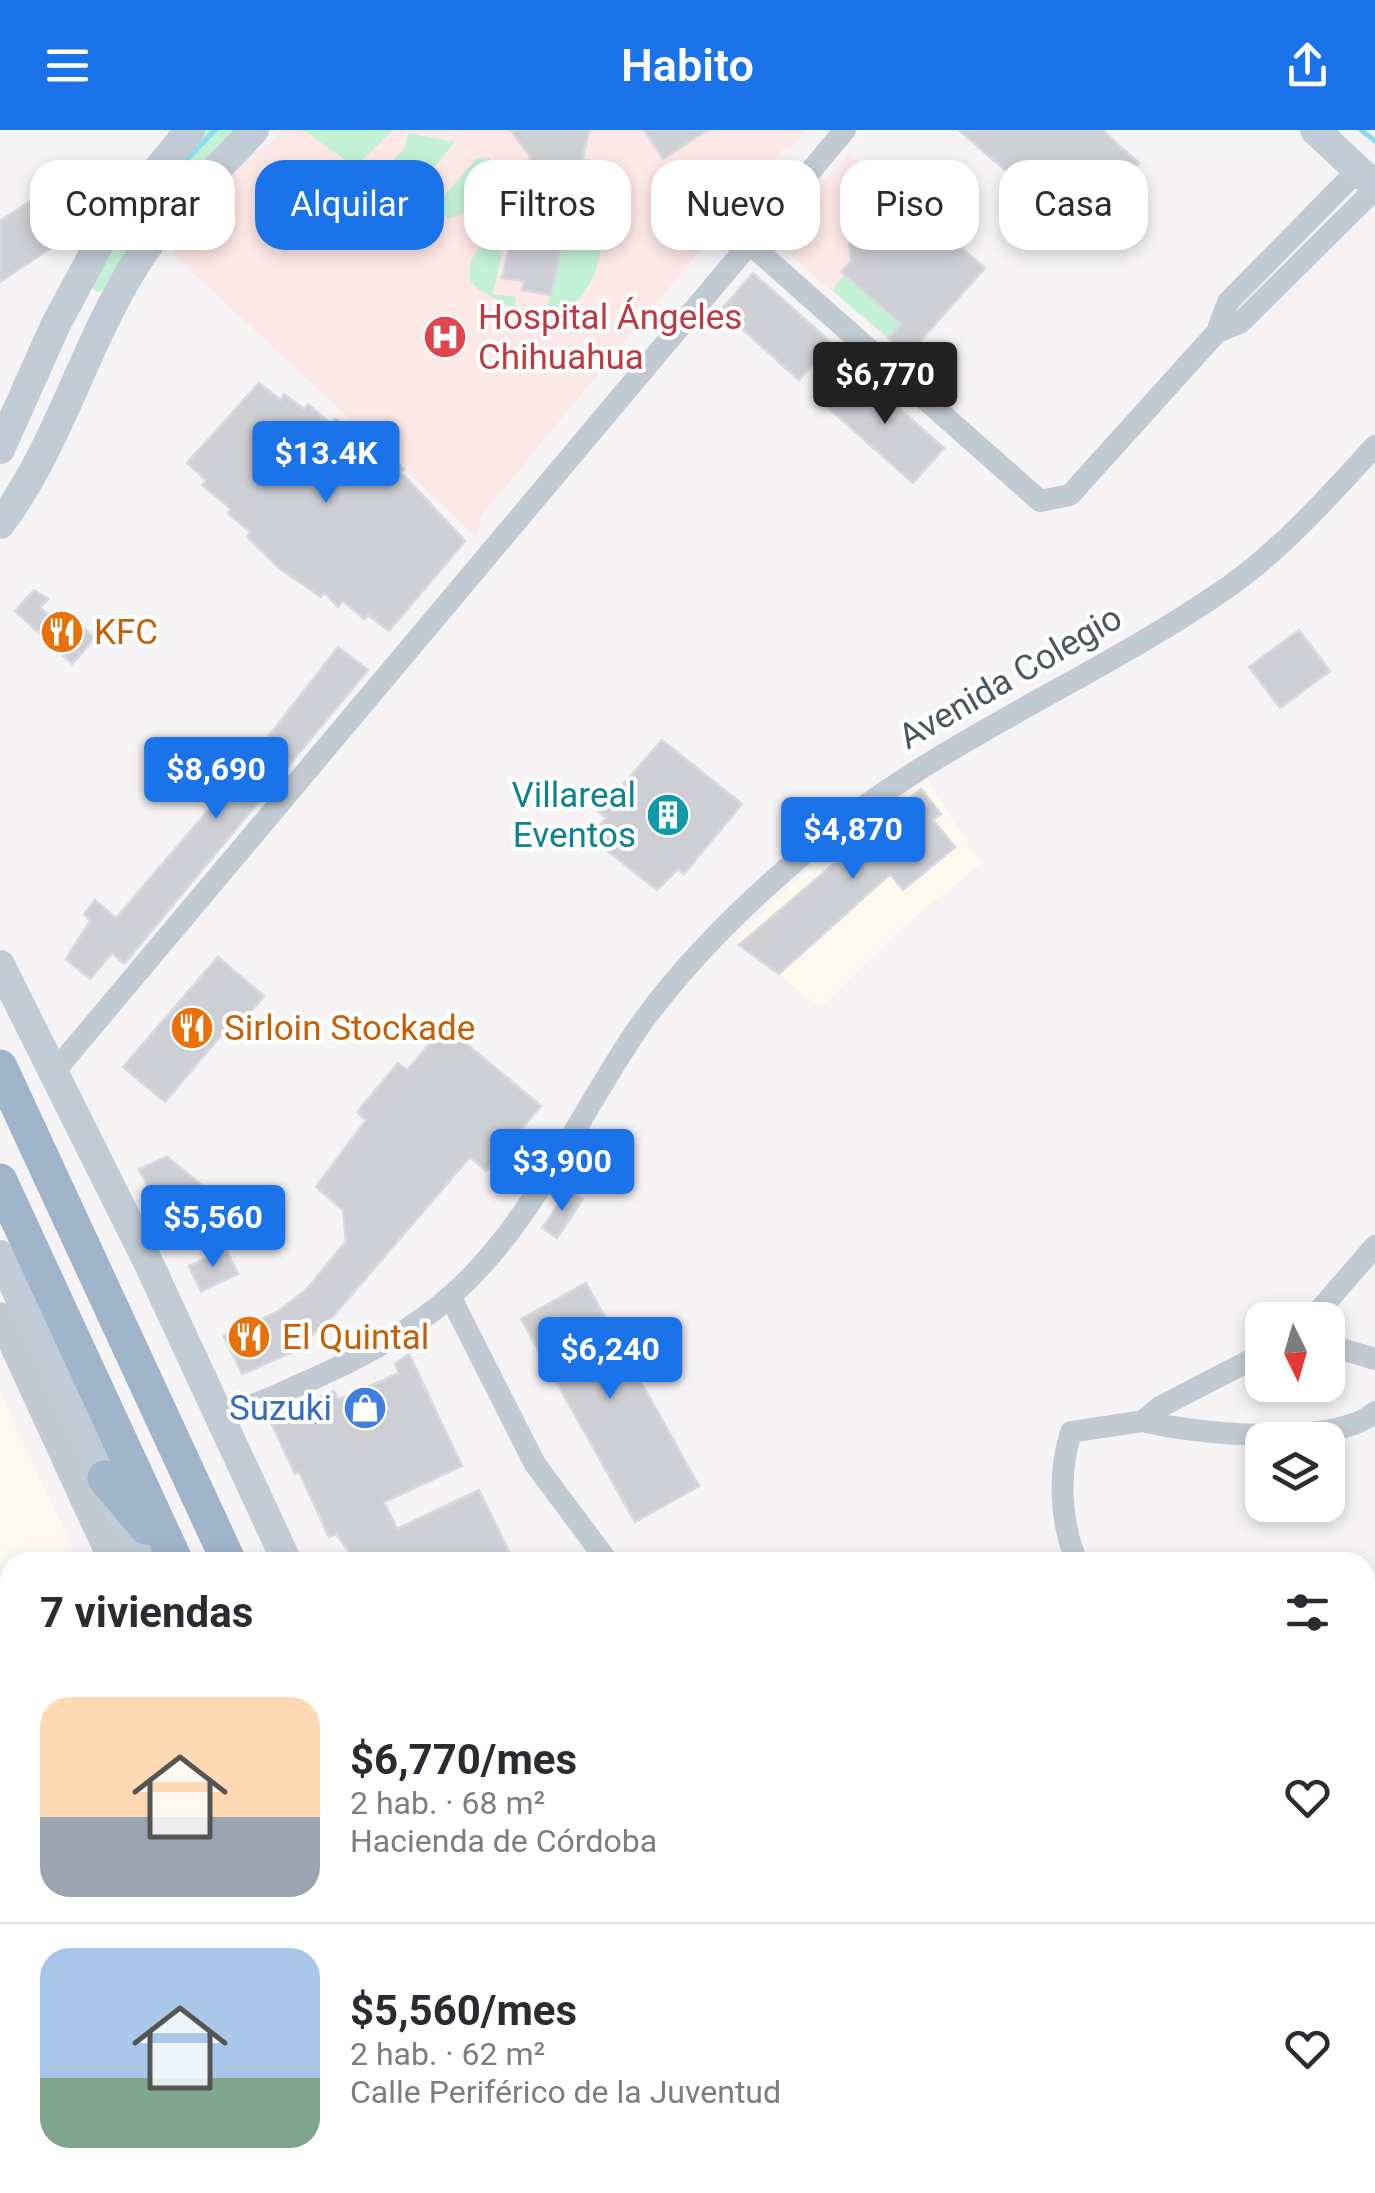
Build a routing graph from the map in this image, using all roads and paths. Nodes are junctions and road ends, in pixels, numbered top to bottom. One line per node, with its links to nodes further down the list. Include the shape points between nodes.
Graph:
1 (190, 130): 10 (main road, via 104,235)
2 (254, 130): 11 (main road, via 143,252)
3 (845, 130): 5 (street)
4 (1315, 130): 6 (main road)
5 (820, 160)
6 (1369, 182): 8 (street, via 1228,302 1217,332 1070,495 1040,500)
7 (745, 250): 14 (street)
8 (757, 250)
9 (1375, 446): 18 (street, Avenida Colegio, via 1294,532 1234,582 1146,641 905,776 738,913 662,997 538,1191)
10 (0, 449)
11 (0, 524)
12 (0, 964): 14 (main road)
13 (0, 1067): 33 (highway)
14 (54, 1072): 25 (main road)
15 (0, 1181): 32 (highway)
16 (1375, 1246): 19 (street)
17 (0, 1255): 27 (main road)
18 (450, 1296): 25 (street, Avenida Colegio, via 335,1367); 35 (street, via 535,1464)
19 (1327, 1302)
20 (0, 1316): 27 (street)
21 (1345, 1350): 22 (street)
22 (1375, 1359)
23 (1245, 1363): 26 (street)
24 (1375, 1412): 26 (street, via 1338,1430 1282,1434 1170,1428)
25 (221, 1419): 34 (main road)
26 (1143, 1420): 36 (street, via 1071,1432 1062,1460 1063,1493)
27 (75, 1447): 28 (main road); 29 (street)
28 (105, 1478): 30 (main road); 31 (highway)
29 (110, 1552)
30 (139, 1552)
31 (168, 1552)
32 (171, 1552)
33 (224, 1552)
34 (282, 1552)
35 (601, 1552)
36 (1075, 1552)

